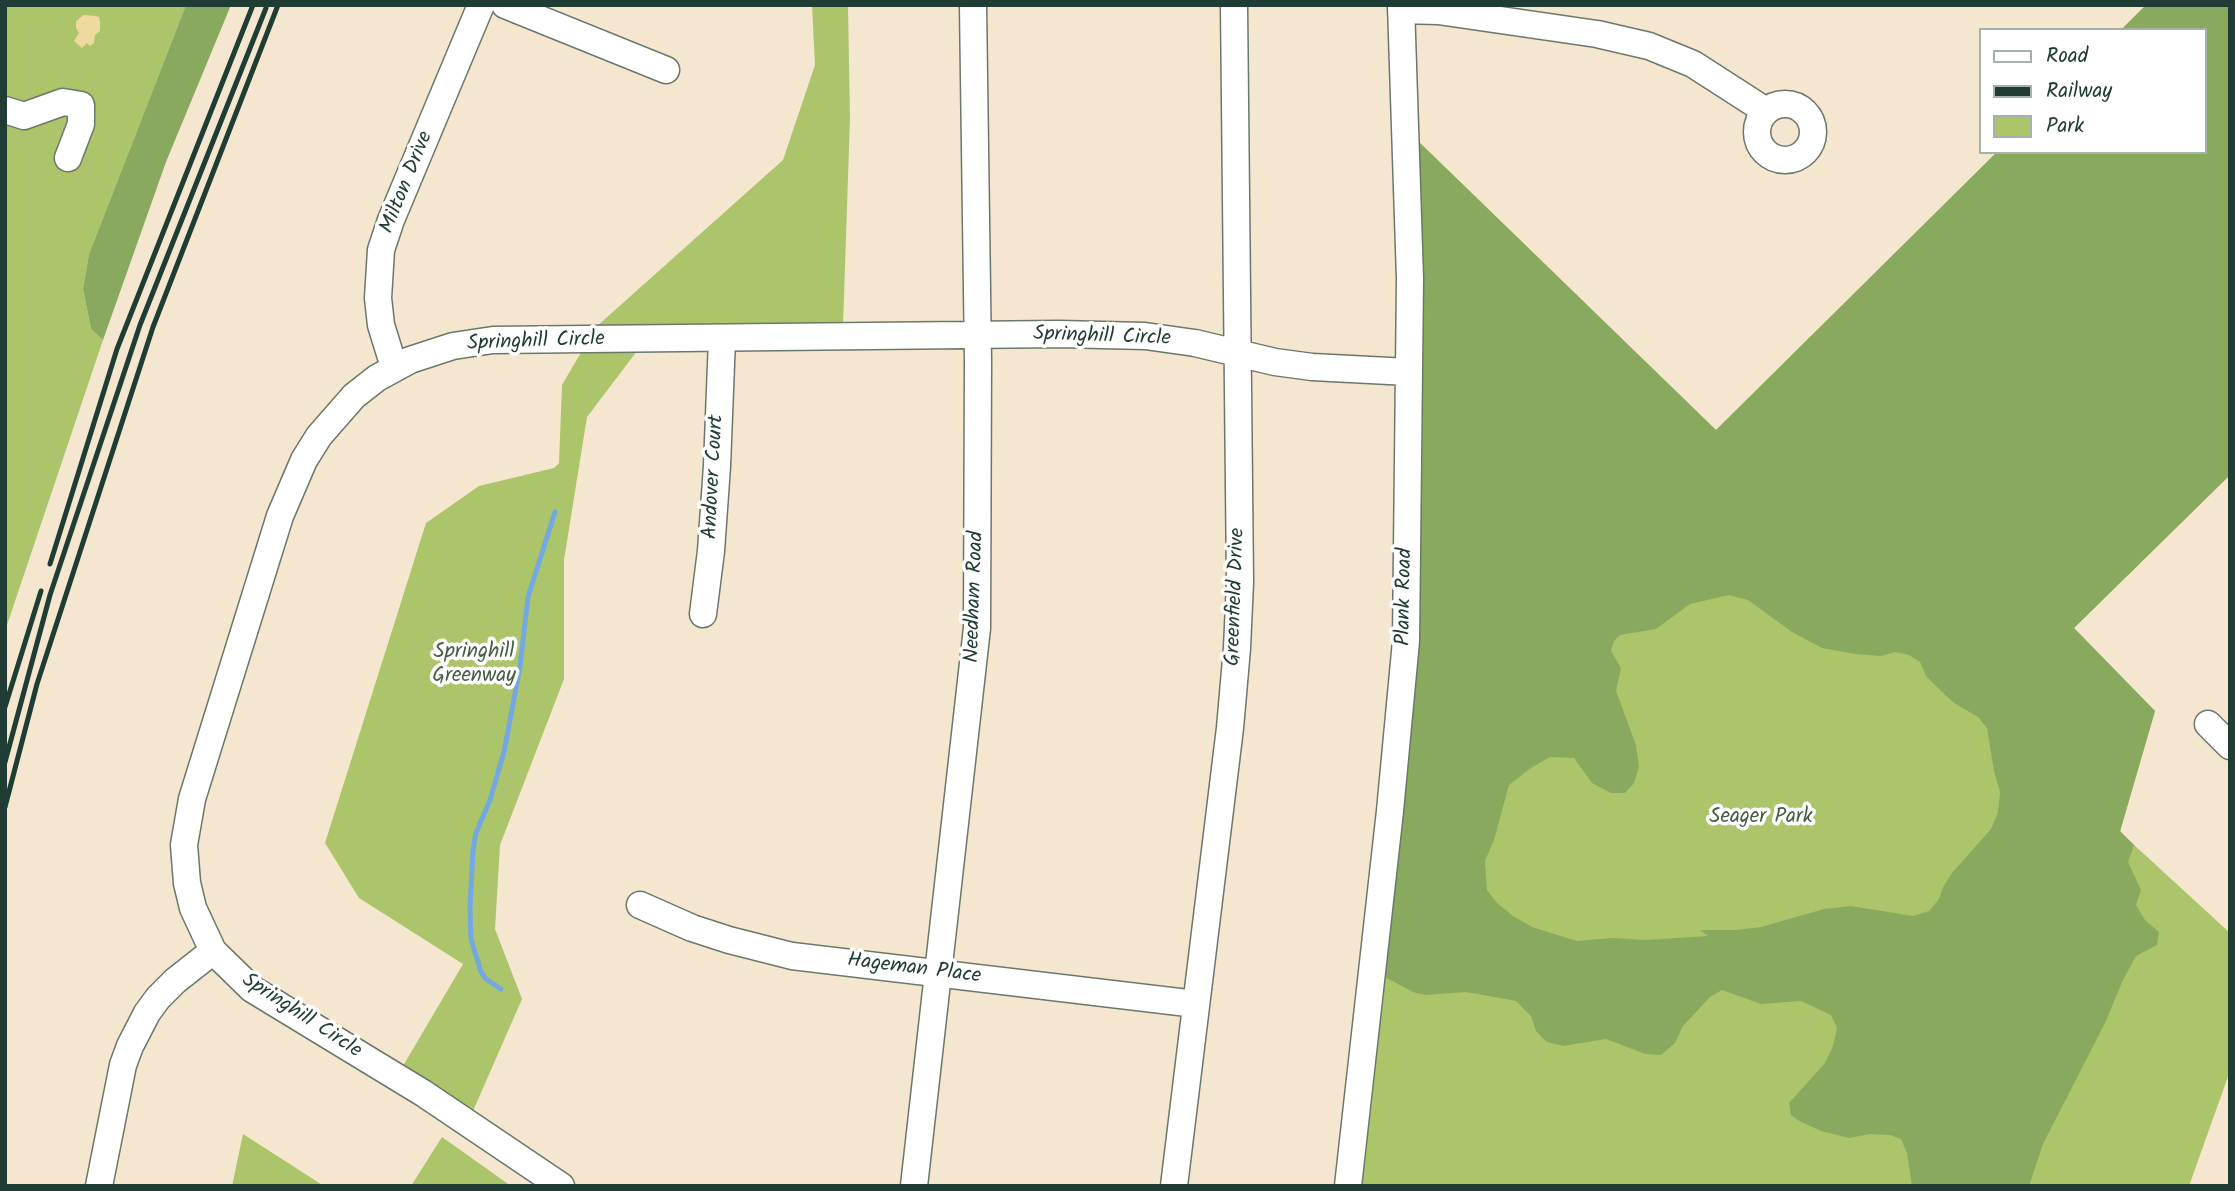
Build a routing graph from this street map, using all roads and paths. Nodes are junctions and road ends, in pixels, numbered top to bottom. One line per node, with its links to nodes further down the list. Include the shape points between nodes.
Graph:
1 (481, 5): 13 (street, Milton Drive, via 381,250 378,298)
2 (505, 5): 6 (street)
3 (973, 5): 10 (street, Needham Road)
4 (1234, 5): 12 (street, Greenfield Drive)
5 (1401, 7): 8 (street, via 1597,33 1650,46 1693,64); 14 (street, Plank Road)
6 (666, 70)
7 (5, 110): 9 (street, via 24,116 63,102 80,105 81,124)
8 (1766, 111)
9 (68, 158)
10 (978, 336): 11 (street, Springhill Circle); 12 (street, Springhill Circle, via 1145,336); 20 (street, Needham Road, via 977,628)
11 (722, 339): 13 (street, Springhill Circle, via 493,340 441,350); 15 (street, Andover Court, via 713,527)
12 (1238, 353): 14 (street, Springhill Circle, via 1312,367); 21 (street, Greenfield Drive, via 1237,648)
13 (394, 367): 19 (street, Springhill Circle, via 354,396 319,436 293,482 192,799 184,845 187,883)
14 (1409, 372): 26 (street, Plank Road, via 1404,681)
15 (702, 614)
16 (2208, 724): 17 (street)
17 (2230, 746)
18 (639, 905): 20 (street, Hageman Place, via 692,928 792,956)
19 (213, 951): 22 (street, via 158,998 130,1046); 23 (street, Springhill Circle, via 252,989 423,1093)
20 (937, 973): 21 (street, Hageman Place); 24 (street, Needham Road)
21 (1196, 1004): 25 (street, Greenfield Drive)
22 (99, 1186)
23 (561, 1186)
24 (914, 1186)
25 (1174, 1186)
26 (1348, 1186)

